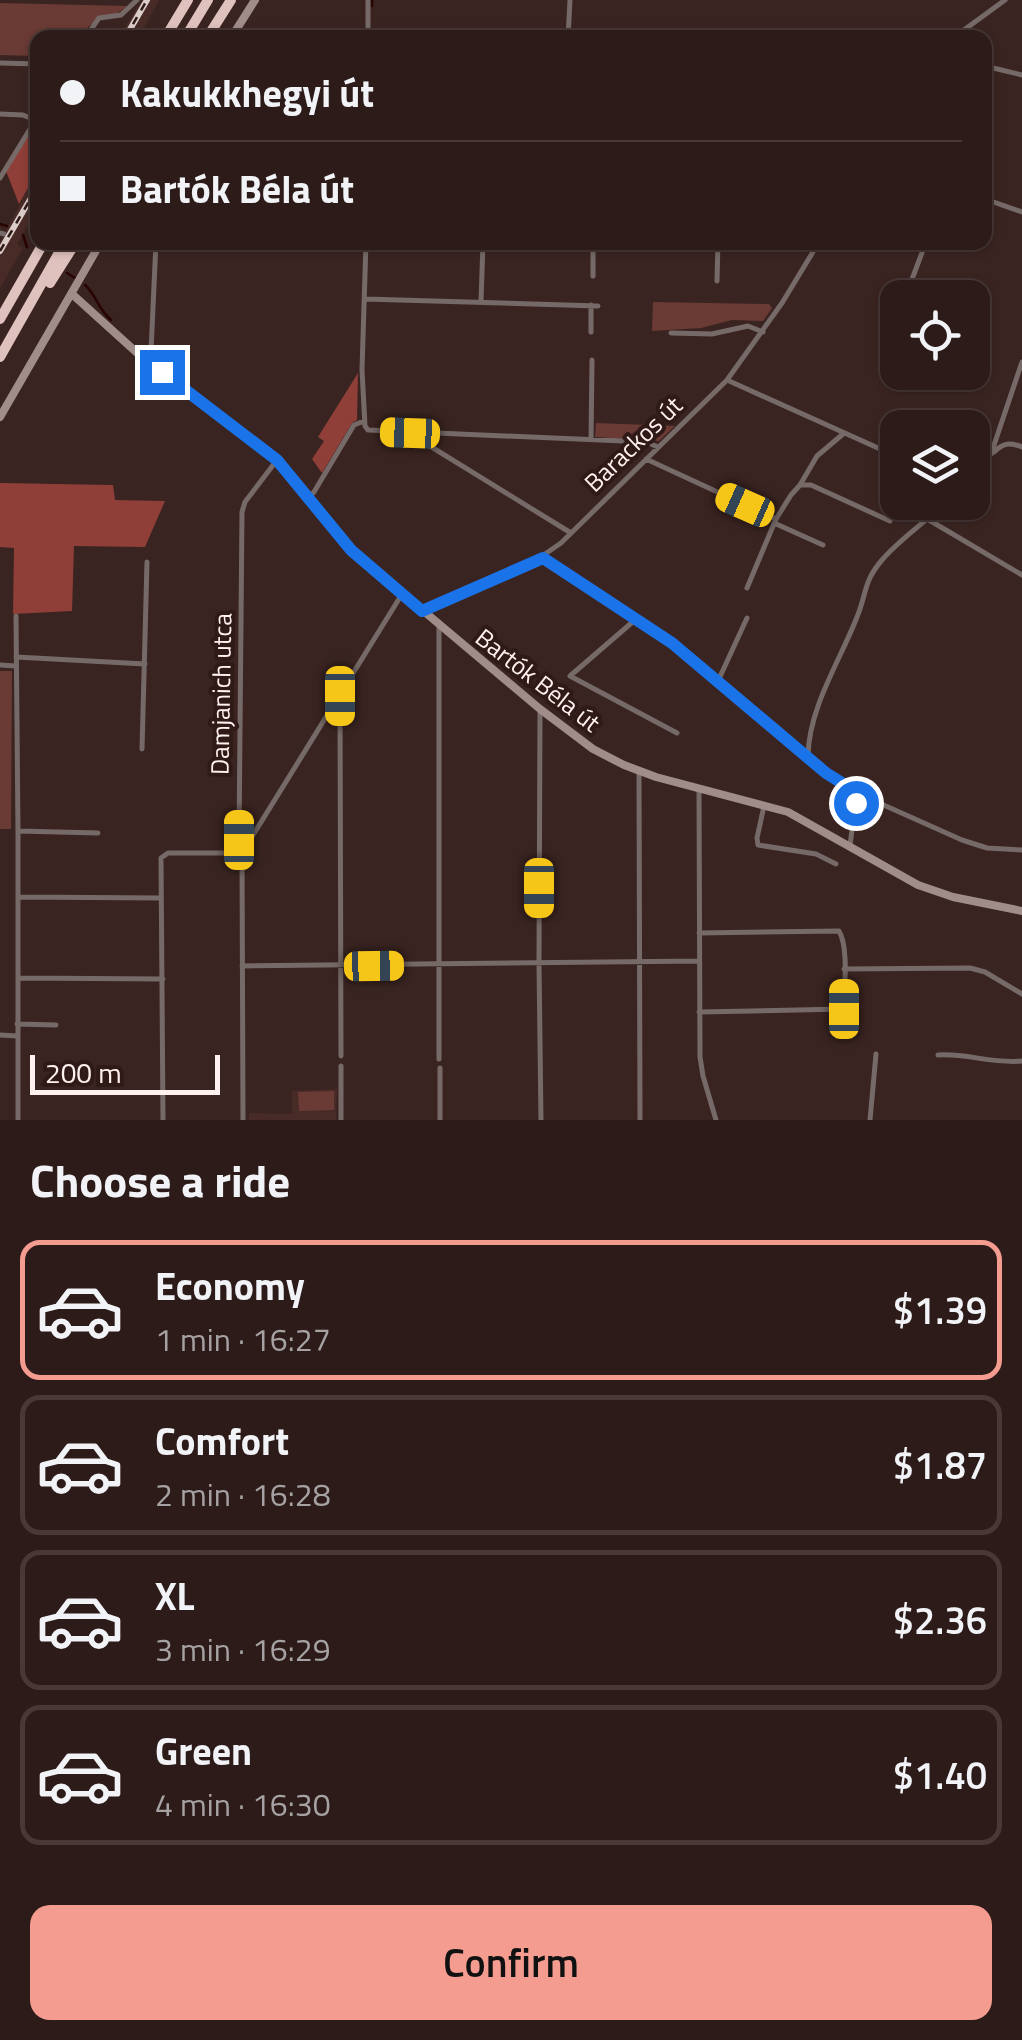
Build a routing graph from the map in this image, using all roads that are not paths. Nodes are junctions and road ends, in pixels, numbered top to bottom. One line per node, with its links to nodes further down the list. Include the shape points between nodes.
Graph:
1 (137, 0): 9 (street, via 120,14 98,18)
2 (188, 0): 10 (highway)
3 (208, 0): 11 (highway)
4 (230, 0): 12 (highway)
5 (255, 0): 13 (street)
6 (368, 0): 14 (street)
7 (570, 0): 15 (street)
8 (1004, 0): 16 (street)
9 (90, 30)
10 (170, 30)
11 (190, 30)
12 (213, 30)
13 (235, 30)
14 (368, 30)
15 (568, 30)
16 (964, 30)
17 (0, 62): 18 (street)
18 (30, 64)
19 (992, 68): 20 (street)
20 (1022, 76)
21 (0, 114): 22 (street)
22 (30, 117)
23 (30, 128): 24 (street)
24 (0, 178)
25 (992, 202): 26 (street)
26 (1022, 212)
27 (39, 250): 44 (highway)
28 (61, 250): 45 (highway)
29 (71, 250): 45 (highway)
30 (97, 250): 41 (street)
31 (156, 250): 50 (street, via 151,351)
32 (366, 250): 42 (street)
33 (483, 250): 43 (street)
34 (593, 250): 38 (street)
35 (718, 250): 40 (street)
36 (814, 250): 47 (street, Barackos út)
37 (923, 250): 39 (street)
38 (593, 276)
39 (912, 280)
40 (717, 281)
41 (72, 294): 50 (street, Bartók Béla út); 54 (street)
42 (365, 300): 43 (street); 55 (street)
43 (481, 302): 46 (street, via 595,305)
44 (0, 319)
45 (19, 324): 49 (highway)
46 (591, 332)
47 (762, 332): 48 (street, via 748,326); 53 (street, Barackos út)
48 (672, 333)
49 (0, 357)
50 (145, 360): 65 (street, Bartók Béla út)
51 (592, 360): 58 (street)
52 (1022, 362): 62 (street)
53 (726, 380): 57 (street); 59 (street, Barackos út)
54 (0, 417)
55 (365, 420): 56 (street, via 368,430); 67 (street, via 354,426)
56 (410, 433): 58 (street); 71 (street)
57 (843, 434): 61 (street); 66 (street, via 817,456)
58 (591, 440): 59 (street)
59 (658, 447): 64 (street, Barackos út)
60 (1022, 447): 62 (street, via 1012,443)
61 (880, 449)
62 (992, 454): 63 (street)
63 (990, 456)
64 (646, 459): 69 (street); 71 (street, Barackos út)
65 (277, 460): 67 (street, Bartók Béla út); 101 (street, Damjanich utca, via 242,512)
66 (800, 486): 69 (street); 70 (street)
67 (308, 498): 77 (street, Bartók Béla út, via 351,550)
68 (929, 520): 75 (street); 92 (street, via 865,584 808,740)
69 (775, 521): 72 (street); 76 (street)
70 (890, 521)
71 (571, 533): 73 (street, Barackos út)
72 (823, 544)
73 (543, 558): 78 (street, Barackos út); 81 (street)
74 (147, 562): 84 (street)
75 (1022, 575)
76 (747, 588)
77 (402, 594): 78 (street, Bartók Béla út); 88 (street)
78 (422, 611): 82 (street, Bartók Béla út)
79 (16, 616): 83 (street)
80 (747, 618): 87 (street)
81 (636, 619): 87 (street); 90 (street, via 570,676)
82 (439, 626): 89 (street, Bartók Béla út); 110 (street)
83 (16, 658): 84 (street); 86 (street)
84 (145, 664): 91 (street)
85 (0, 666): 86 (street)
86 (16, 666): 97 (street)
87 (718, 681): 92 (street)
88 (340, 696): 101 (street); 112 (street)
89 (540, 709): 93 (street, Bartók Béla út, via 593,749); 109 (street)
90 (677, 734)
91 (142, 749)
92 (808, 756): 95 (street)
93 (638, 771): 94 (street, Bartók Béla út); 107 (street)
94 (699, 788): 96 (street, Bartók Béla út); 106 (street)
95 (858, 793): 99 (street); 100 (street, via 974,845)
96 (764, 804): 99 (street, Bartók Béla út); 102 (street, via 758,845)
97 (18, 831): 98 (street); 103 (street)
98 (98, 834)
99 (849, 846): 105 (street, Bartók Béla út, via 918,885)
100 (1022, 850)
101 (242, 853): 104 (street, via 164,854); 111 (street, Damjanich utca)
102 (836, 864)
103 (18, 896): 104 (street); 114 (street)
104 (161, 898): 115 (street)
105 (1022, 911)
106 (699, 933): 108 (street); 113 (street, via 836,930 842,933)
107 (640, 962): 108 (street); 109 (street); 135 (street)
108 (699, 962): 117 (street)
109 (539, 964): 110 (street); 134 (street)
110 (440, 965): 112 (street); 125 (street)
111 (242, 966): 112 (street); 131 (street, Damjanich utca)
112 (342, 966): 124 (street)
113 (844, 968): 116 (street, via 970,968); 117 (street, via 844,1009)
114 (18, 978): 115 (street); 118 (street)
115 (162, 979): 130 (street)
116 (1022, 994)
117 (700, 1012): 136 (street, via 700,1066)
118 (17, 1024): 119 (street); 121 (street)
119 (56, 1025)
120 (0, 1036): 121 (street)
121 (17, 1036): 129 (street)
122 (876, 1054): 137 (street)
123 (938, 1055): 126 (street)
124 (341, 1056)
125 (440, 1060)
126 (1022, 1062)
127 (341, 1066): 132 (street)
128 (440, 1068): 133 (street)
129 (18, 1120)
130 (164, 1120)
131 (243, 1120)
132 (341, 1120)
133 (440, 1120)
134 (540, 1120)
135 (640, 1120)
136 (716, 1120)
137 (870, 1120)

